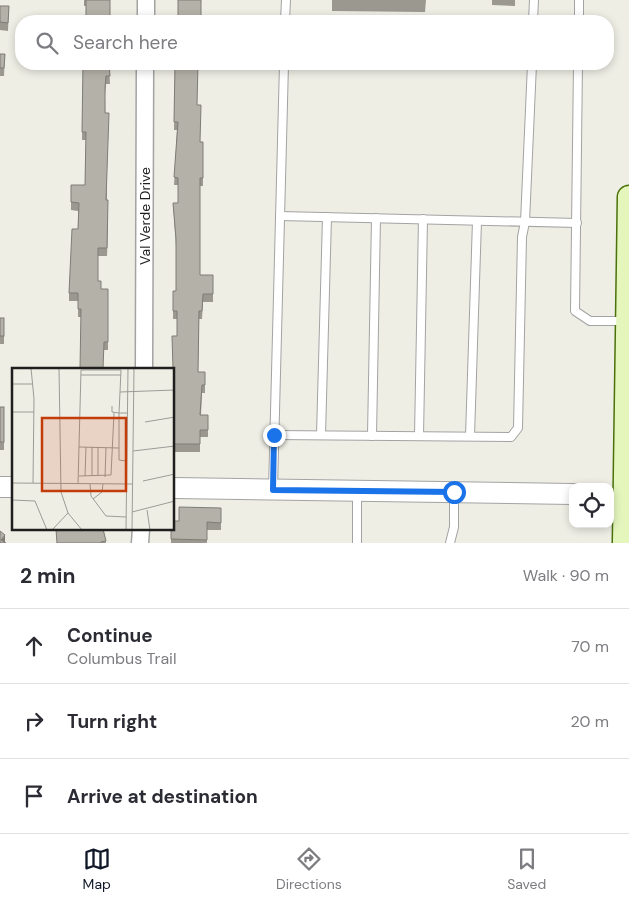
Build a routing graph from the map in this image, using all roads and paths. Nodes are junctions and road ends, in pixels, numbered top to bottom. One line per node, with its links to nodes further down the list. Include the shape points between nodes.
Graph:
1 (146, 0): 5 (street)
2 (286, 0): 6 (lane)
3 (534, 0): 7 (lane)
4 (579, 0): 8 (lane)
5 (146, 15)
6 (285, 15)
7 (533, 15)
8 (579, 15)
9 (145, 70): 23 (street, Val Verde Drive)
10 (284, 70): 14 (lane)
11 (532, 70): 19 (lane)
12 (578, 70): 20 (lane)
13 (629, 197): 21 (main road)
14 (280, 216): 15 (lane); 24 (lane)
15 (327, 217): 16 (lane); 25 (lane)
16 (376, 218): 17 (lane); 26 (lane)
17 (423, 220): 18 (lane); 27 (lane)
18 (477, 220): 19 (lane); 28 (lane)
19 (524, 222): 20 (lane); 28 (lane, via 518,428 511,437)
20 (577, 223): 22 (lane, via 576,311 590,321)
21 (628, 279): 22 (main road)
22 (626, 321): 34 (main road)
23 (144, 368)
24 (274, 435): 25 (lane); 30 (lane)
25 (321, 435): 26 (lane)
26 (372, 436): 27 (lane)
27 (419, 436): 28 (lane)
28 (470, 436)
29 (175, 488): 30 (street)
30 (273, 490): 31 (street)
31 (357, 491): 32 (street); 37 (lane)
32 (454, 492): 33 (street); 38 (lane, via 454,527)
33 (569, 494)
34 (621, 495): 39 (main road)
35 (141, 530): 36 (street)
36 (140, 543)
37 (357, 543)
38 (450, 543)
39 (624, 543)

